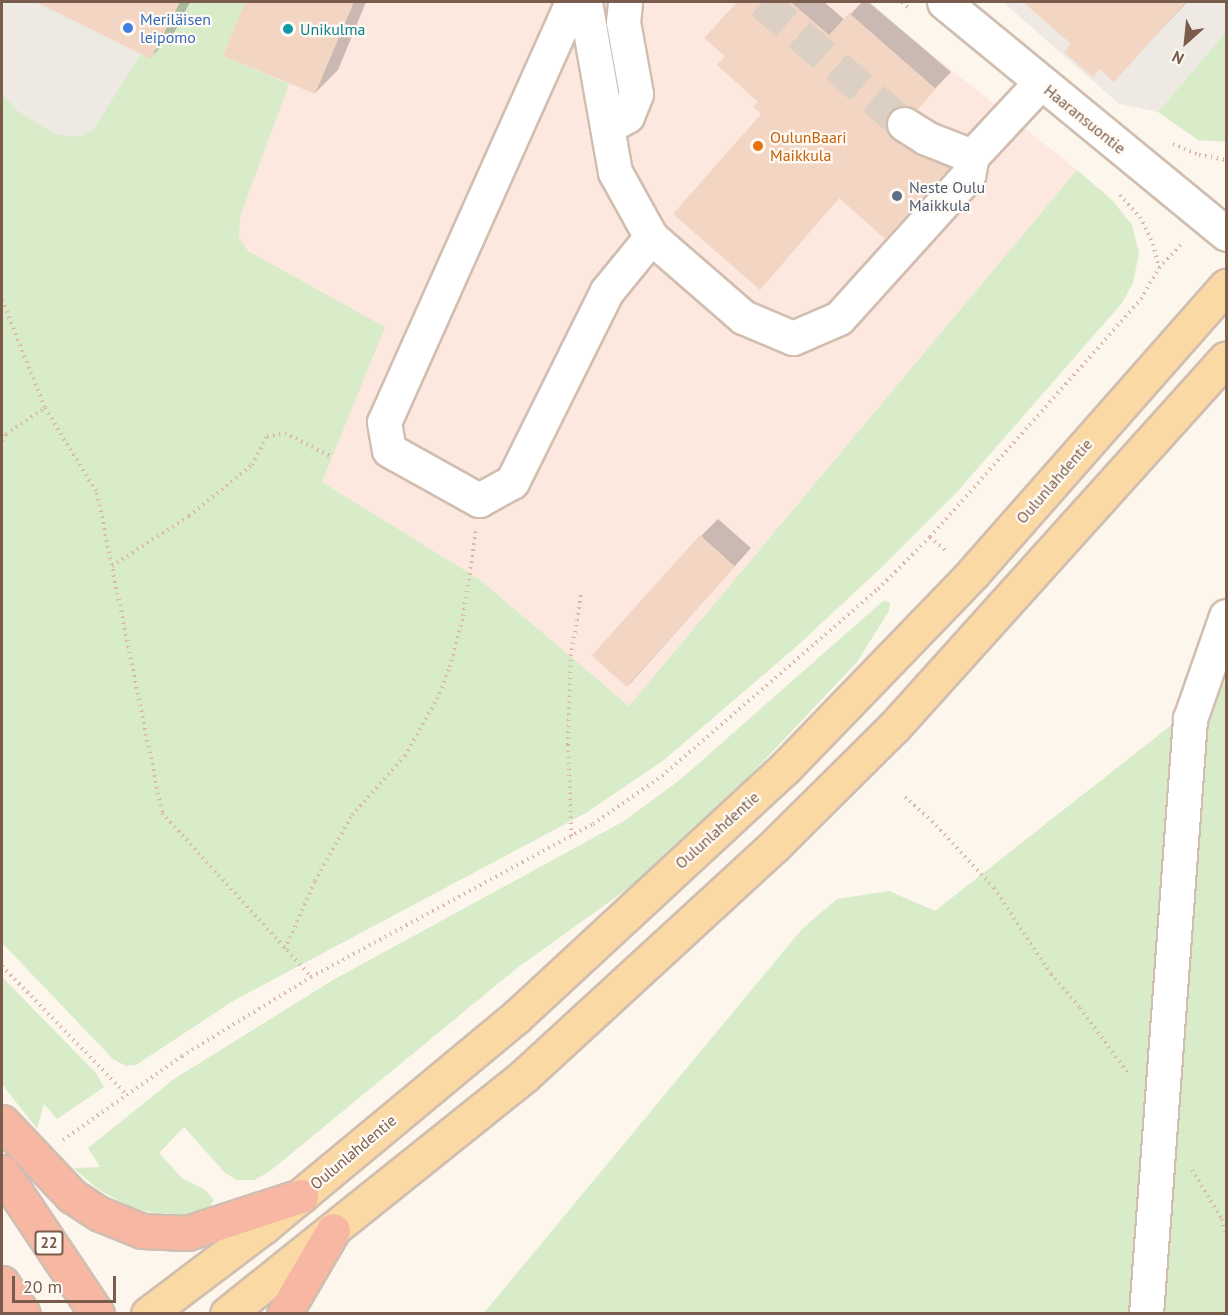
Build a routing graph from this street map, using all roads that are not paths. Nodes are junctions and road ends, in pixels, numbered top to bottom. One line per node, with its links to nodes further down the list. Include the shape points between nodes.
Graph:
1 (572, 2): 10 (street, via 384,422 389,450 479,500 512,482 607,291)
2 (585, 2): 7 (street)
3 (625, 2): 7 (street, via 623,22 636,94 627,116)
4 (944, 2): 5 (street, Haaransuontie)
5 (1040, 83): 8 (street); 9 (street, Haaransuontie)
6 (904, 124): 8 (street, via 926,138)
7 (607, 127): 10 (street, via 615,172)
8 (972, 156): 10 (street, via 968,175 839,318 793,338 742,317)
9 (1216, 226)
10 (651, 237)
11 (1227, 285): 16 (main road, Oulunlahdentie, via 973,573 784,769 516,1017)
12 (1227, 358): 17 (main road, via 894,727 775,845 525,1075)
13 (1227, 616): 24 (street, via 1190,719)
14 (2, 1122): 16 (highway, via 72,1196 99,1214 142,1231 187,1233)
15 (2, 1172): 20 (highway, 22)
16 (301, 1196): 21 (main road, Oulunlahdentie)
17 (333, 1230): 22 (main road); 23 (highway)
18 (2, 1283): 19 (highway)
19 (23, 1314)
20 (97, 1314)
21 (148, 1314)
22 (226, 1314)
23 (284, 1314)
24 (1146, 1314)

